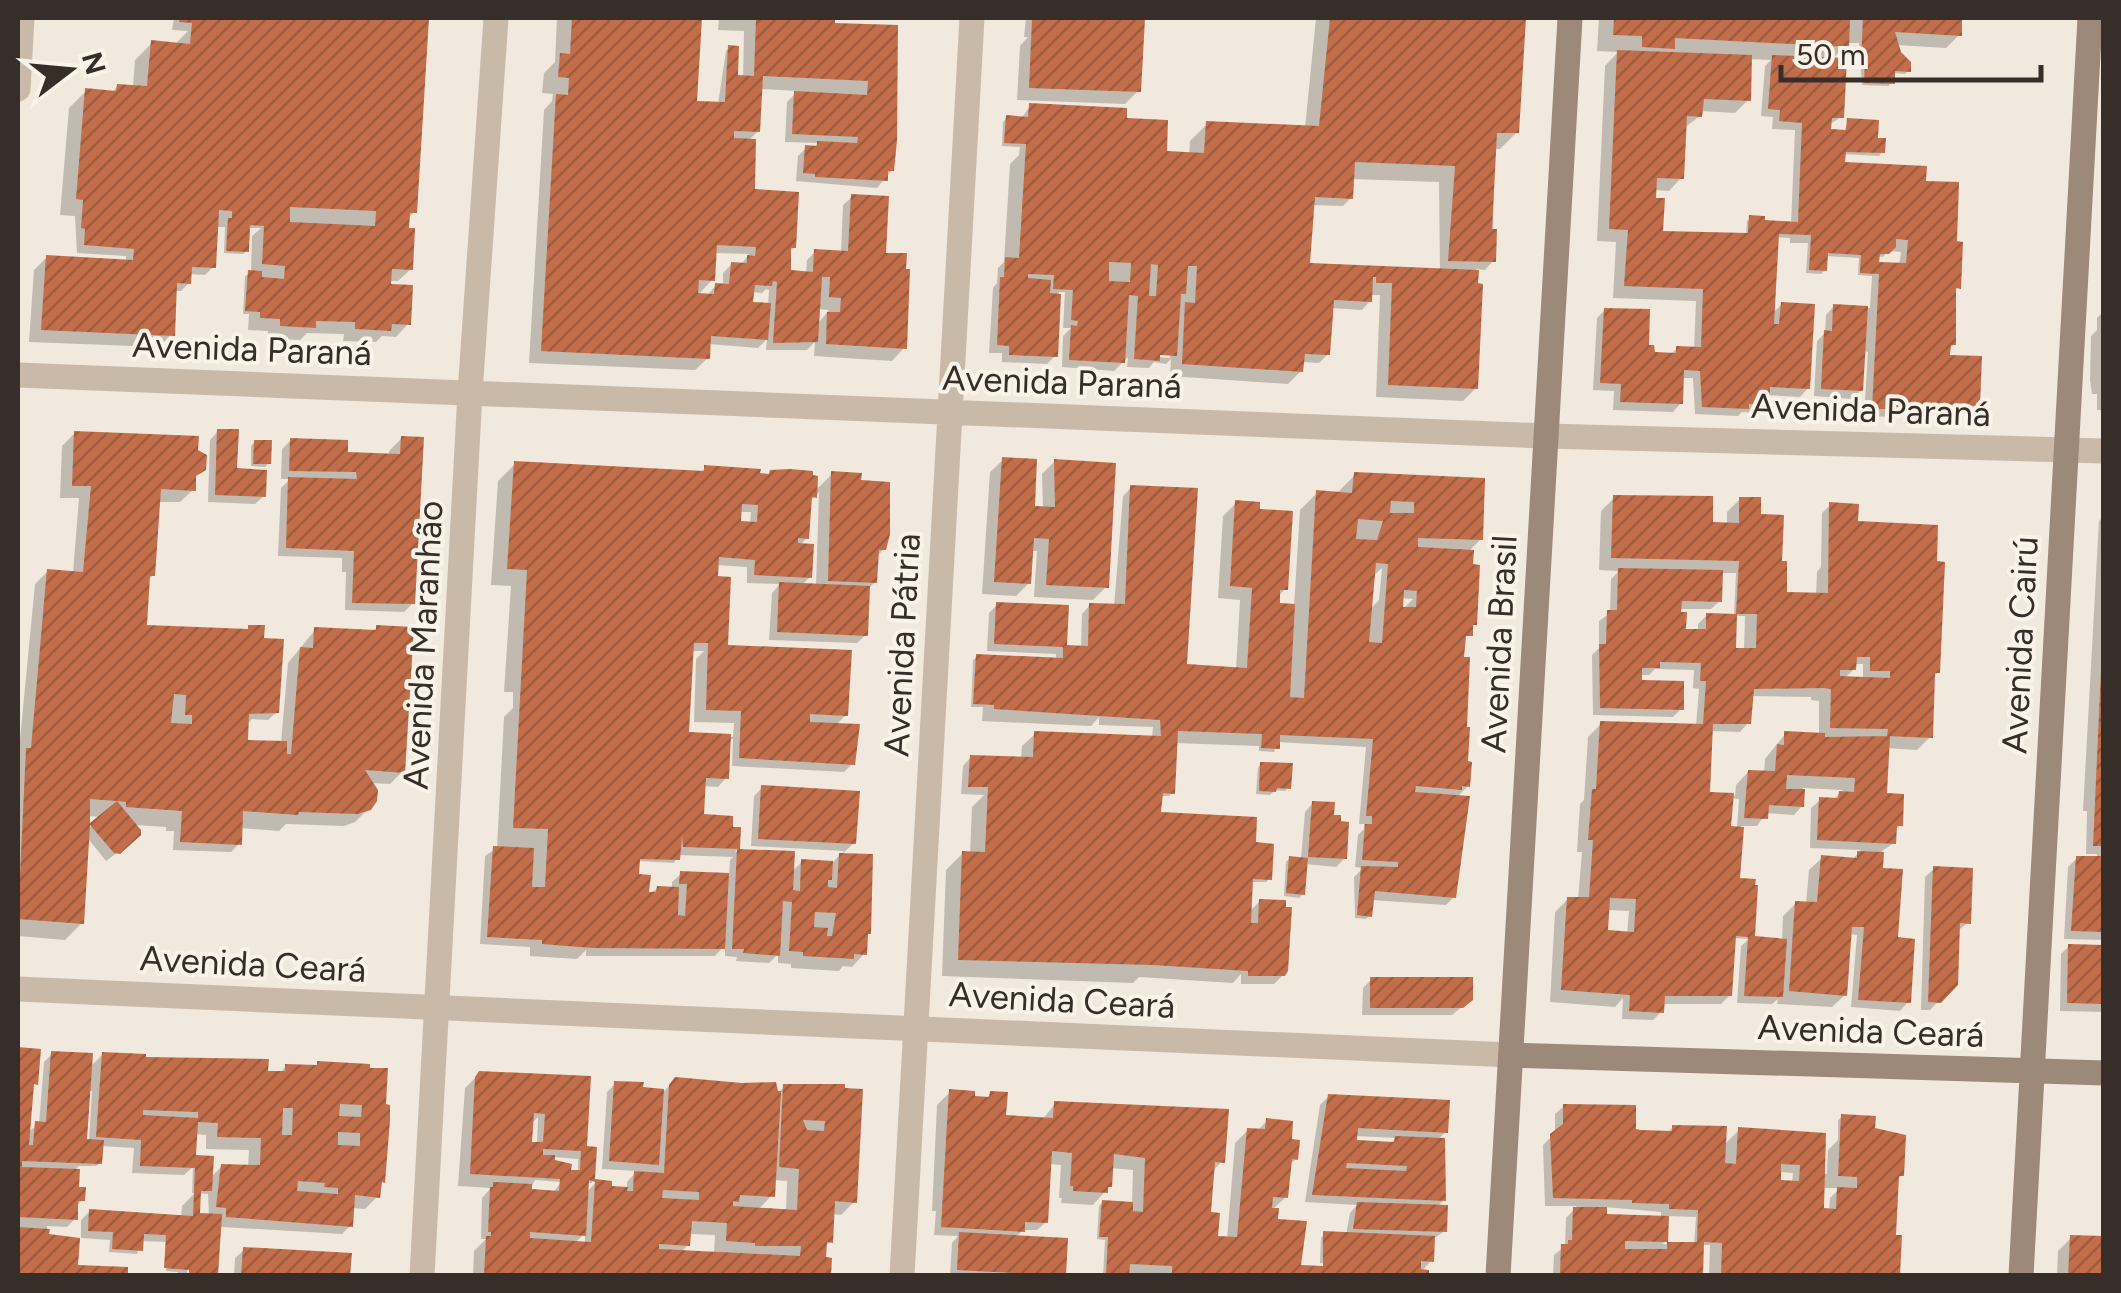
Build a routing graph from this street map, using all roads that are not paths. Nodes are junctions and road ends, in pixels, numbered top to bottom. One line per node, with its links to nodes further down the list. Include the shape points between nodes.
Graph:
1 (22, 18): 6 (street)
2 (496, 18): 8 (street, Avenida Maranhão)
3 (972, 18): 9 (street, Avenida Pátria)
4 (1570, 18): 10 (main road, Avenida Brasil)
5 (2090, 18): 11 (main road, Avenida Cairú)
6 (18, 88)
7 (18, 375): 8 (street, Avenida Paraná)
8 (470, 393): 9 (street, Avenida Paraná); 14 (street, Avenida Maranhão)
9 (950, 412): 10 (street, Avenida Paraná); 15 (street, Avenida Pátria)
10 (1546, 436): 11 (street, Avenida Paraná); 16 (main road, Avenida Brasil)
11 (2066, 450): 12 (street, Avenida Paraná); 17 (main road, Avenida Cairú)
12 (2104, 451)
13 (18, 989): 14 (street, Avenida Ceará)
14 (439, 1008): 15 (street, Avenida Ceará); 19 (street, Avenida Maranhão)
15 (916, 1029): 16 (street, Avenida Ceará); 20 (street, Avenida Pátria)
16 (1510, 1055): 17 (main road, Avenida Ceará); 21 (main road, Avenida Brasil)
17 (2031, 1071): 18 (main road, Avenida Ceará); 22 (main road, Avenida Cairú)
18 (2104, 1073)
19 (422, 1276)
20 (902, 1276)
21 (1498, 1276)
22 (2021, 1276)

